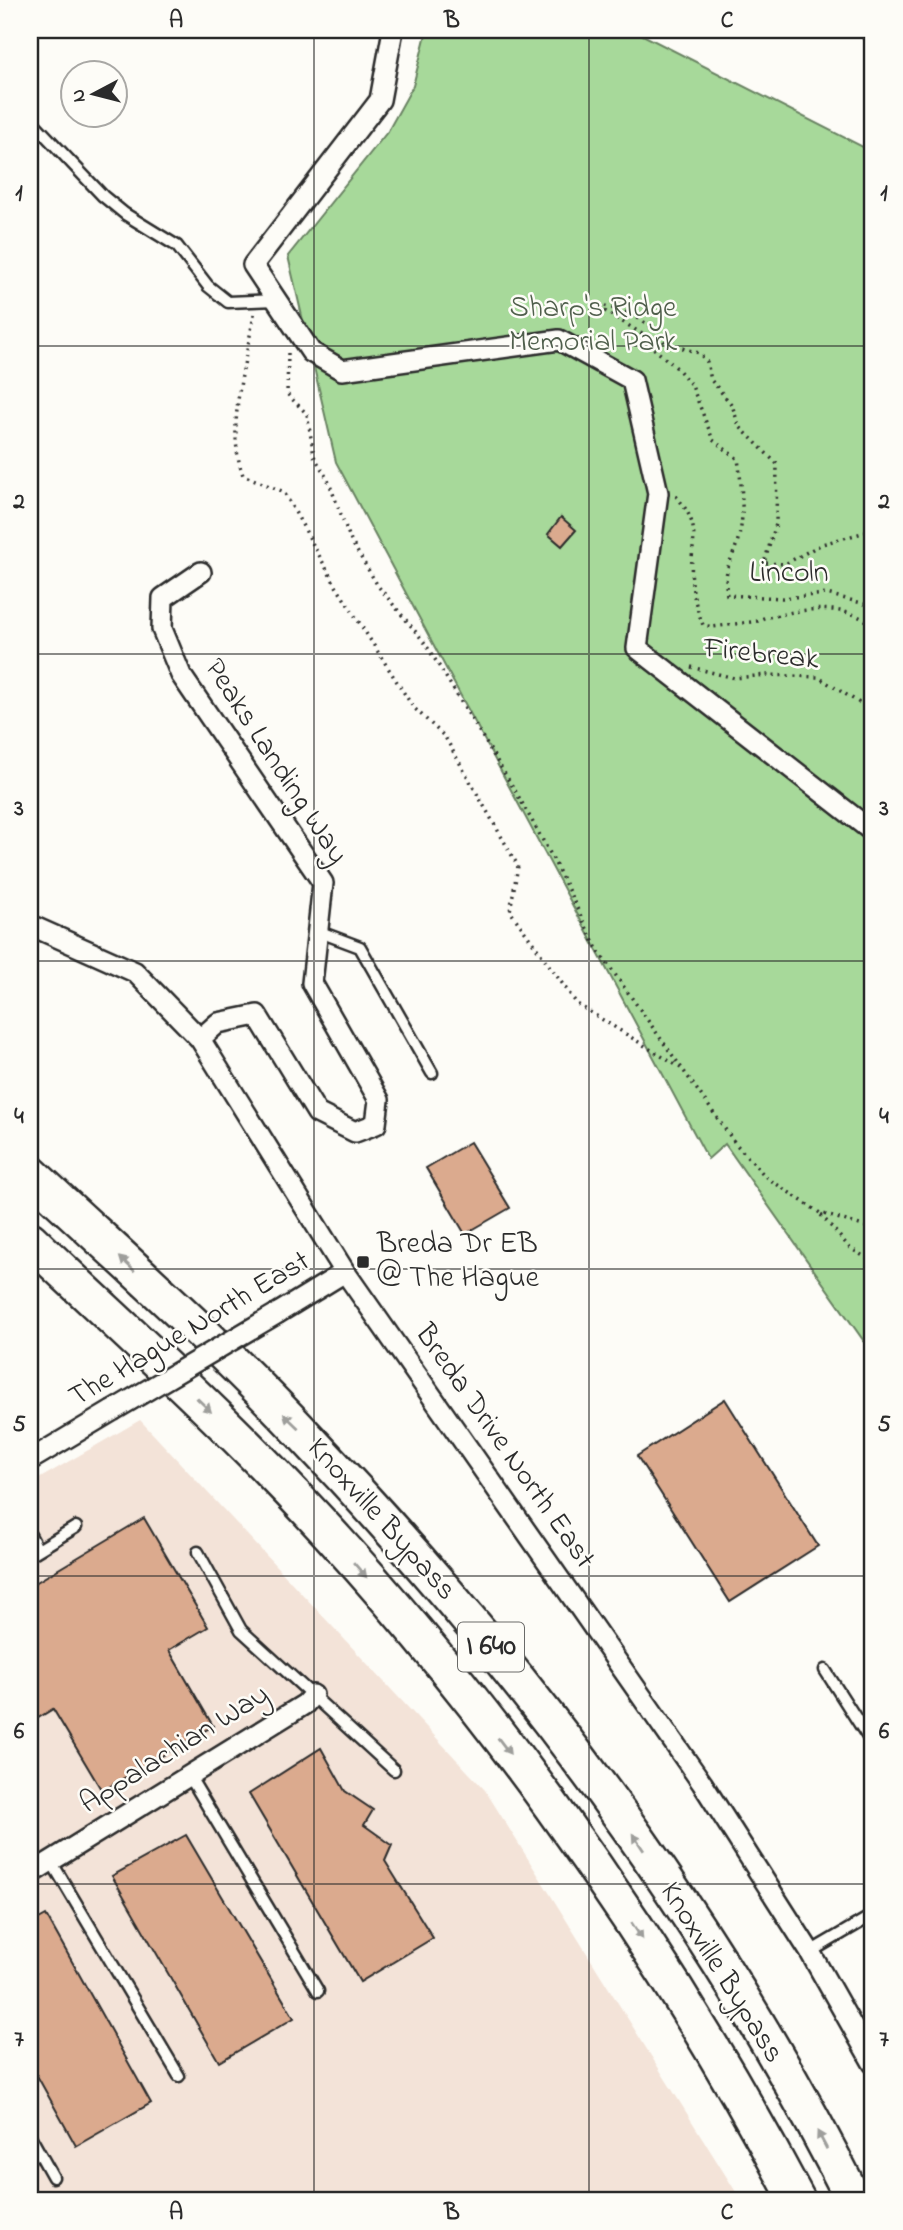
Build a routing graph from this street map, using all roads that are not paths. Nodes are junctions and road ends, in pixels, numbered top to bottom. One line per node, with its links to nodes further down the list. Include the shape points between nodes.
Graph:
1 (393, 30): 3 (street, via 380,100 254,265)
2 (30, 119): 3 (lane, via 103,195 177,246 208,286 228,302)
3 (277, 300): 5 (street, via 311,352 342,370 559,340 632,380 657,493 638,648)
4 (201, 572): 7 (street, Peaks Landing Way, via 163,598 162,629 181,675 323,883)
5 (873, 832)
6 (30, 925): 8 (street, Breda Drive North East, via 135,972)
7 (320, 932): 8 (street, Peaks Landing Way, via 313,983 379,1100 376,1124 355,1132 317,1113 257,1016 218,1023); 9 (lane, via 360,947)
8 (200, 1039): 12 (street, Breda Drive North East)
9 (432, 1073)
10 (30, 1173): 33 (highway, Knoxville Bypass / I 640, one-way to 10, via 803,2104 697,1929 554,1727 466,1615 303,1433)
11 (30, 1240): 32 (highway, Knoxville Bypass / I 640, one-way to 32, via 251,1451 400,1616 473,1705 665,1973)
12 (345, 1272): 13 (street, The Hague North East, bridge); 26 (street, Breda Drive North East, via 702,1783)
13 (30, 1460)
14 (76, 1527): 16 (lane)
15 (30, 1535): 16 (lane)
16 (34, 1552)
17 (198, 1552): 19 (lane, via 241,1630)
18 (825, 1670): 20 (lane)
19 (313, 1695): 21 (lane); 22 (street, Appalachian Way)
20 (873, 1745)
21 (394, 1770)
22 (190, 1777): 23 (street, Appalachian Way); 27 (lane)
23 (51, 1861): 24 (street, Appalachian Way); 29 (lane)
24 (30, 1874)
25 (873, 1915): 26 (lane)
26 (810, 1952): 28 (street, Breda Drive North East)
27 (318, 1991)
28 (873, 2063)
29 (179, 2076)
30 (30, 2136): 31 (lane)
31 (53, 2177)
32 (797, 2200)
33 (854, 2200)

